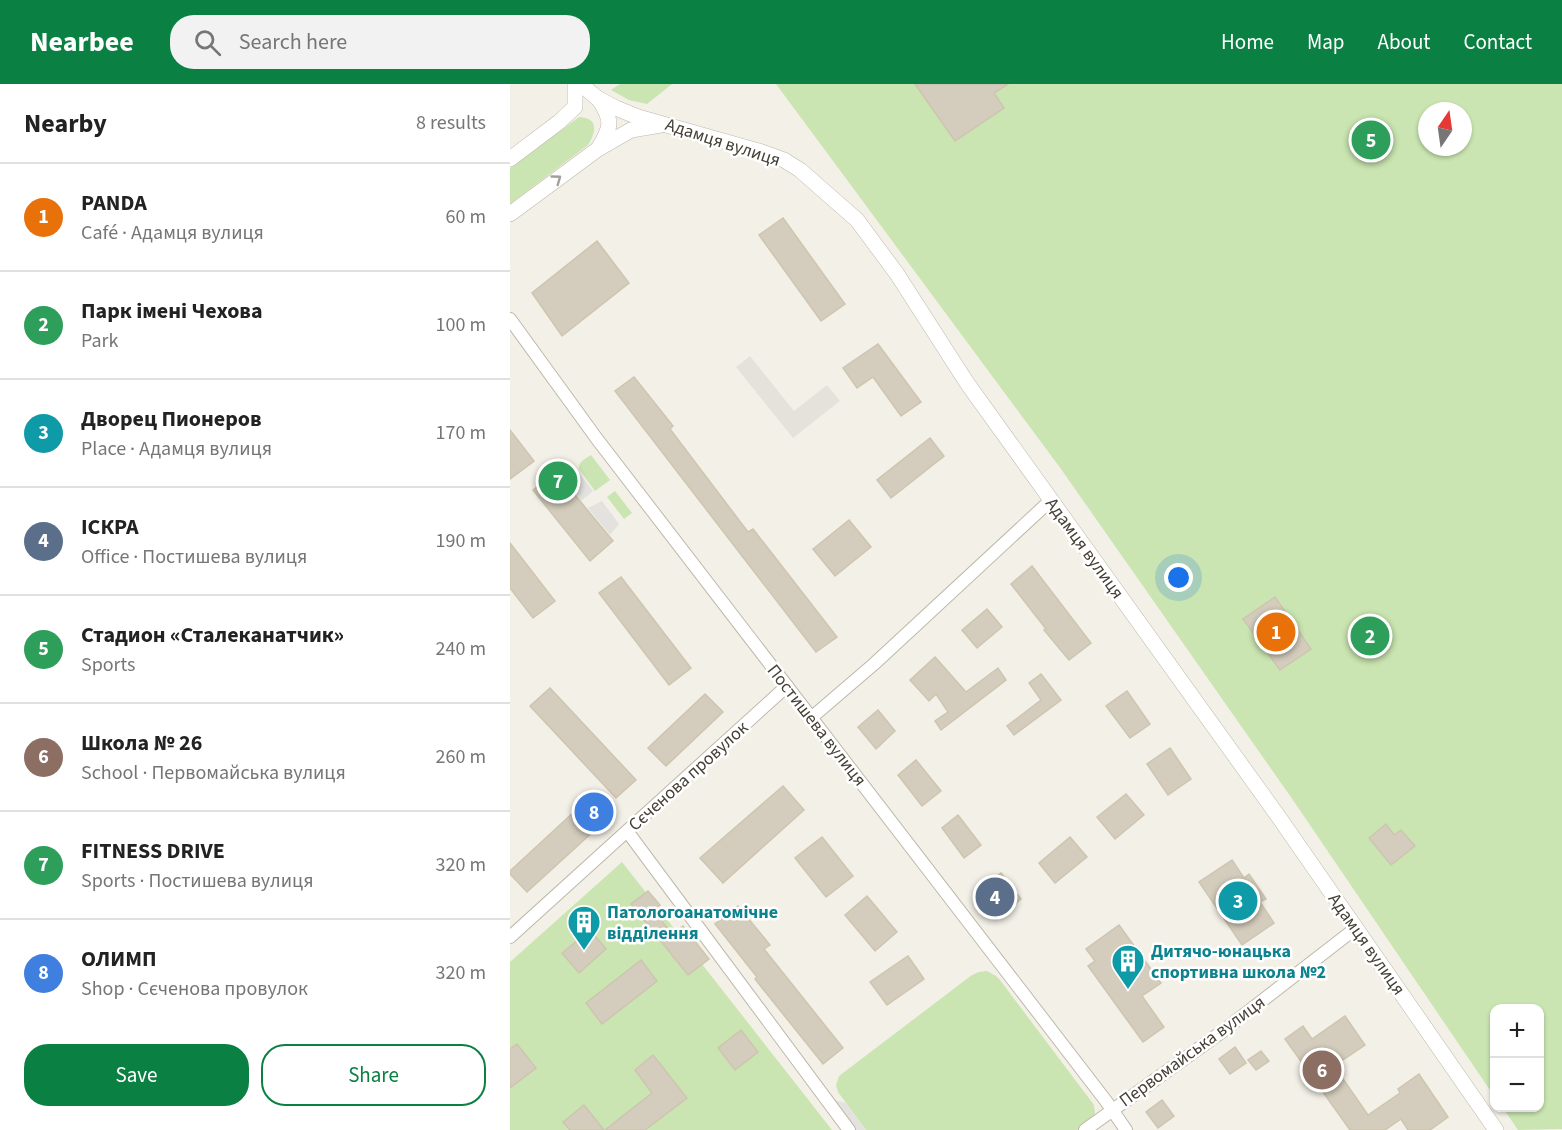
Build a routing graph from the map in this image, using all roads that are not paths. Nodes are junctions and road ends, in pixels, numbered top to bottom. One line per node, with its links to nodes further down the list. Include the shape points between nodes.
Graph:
1 (575, 84): 6 (street, via 575,107)
2 (581, 84): 3 (street, Адамця вулиця)
3 (597, 98): 4 (street, Адамця вулиця, via 638,117); 5 (street, via 609,114 608,134)
4 (668, 124): 5 (street, via 631,130); 9 (street, Адамця вулиця, via 784,160 857,220)
5 (598, 149): 7 (street, one-way to 5)
6 (512, 152)
7 (510, 214)
8 (510, 319): 10 (street, Постишева вулиця)
9 (1051, 500): 11 (street); 13 (street, Адамця вулиця)
10 (787, 686): 11 (street, Постишева вулиця); 12 (street, Сєченова провулок)
11 (811, 718): 15 (street, Постишева вулиця)
12 (627, 831): 14 (street, Сєченова провулок); 16 (street)
13 (1356, 928): 15 (street, Первомайська вулиця, via 1223,1031); 19 (street, Адамця вулиця)
14 (510, 937)
15 (1112, 1110): 17 (street, Первомайська вулиця); 18 (street, Постишева вулиця)
16 (849, 1130)
17 (1085, 1130)
18 (1126, 1130)
19 (1496, 1130)

